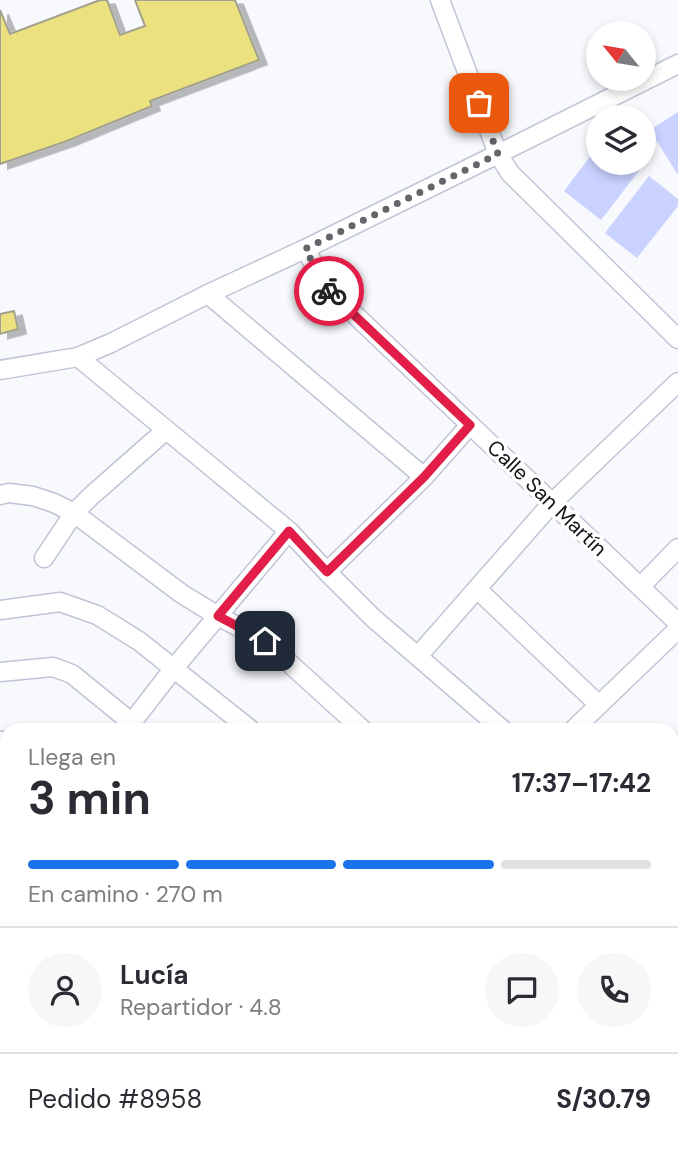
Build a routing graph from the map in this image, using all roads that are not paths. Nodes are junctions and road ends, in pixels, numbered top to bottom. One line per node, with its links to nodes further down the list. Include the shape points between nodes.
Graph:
1 (440, 0): 3 (street)
2 (678, 64): 3 (street)
3 (498, 154): 4 (street); 6 (street, via 510,173)
4 (305, 249): 5 (street); 10 (street, Calle San Martín, via 328,290)
5 (208, 294): 7 (street); 12 (street)
6 (678, 339)
7 (78, 357): 8 (street); 11 (street)
8 (0, 370)
9 (678, 382): 14 (street)
10 (470, 425): 12 (street); 14 (street, Calle San Martín)
11 (166, 429): 15 (street); 16 (street)
12 (424, 477): 19 (street)
13 (0, 495): 15 (street, via 33,496)
14 (552, 503): 20 (street, Calle San Martín); 21 (street)
15 (74, 513): 18 (street); 23 (street)
16 (289, 531): 19 (street); 23 (street)
17 (678, 548): 20 (street)
18 (44, 558)
19 (327, 572): 26 (street)
20 (640, 587): 24 (street, Calle San Martín)
21 (477, 589): 26 (street); 29 (street)
22 (0, 610): 27 (street, via 60,602 74,606 128,634)
23 (218, 616): 27 (street); 33 (street, via 265,641)
24 (678, 623)
25 (678, 629): 29 (street)
26 (418, 656): 34 (street)
27 (174, 668): 31 (street); 32 (street)
28 (0, 672): 30 (street, via 53,667 72,674)
29 (599, 705): 35 (street)
30 (126, 723)
31 (131, 723)
32 (242, 723)
33 (355, 723)
34 (495, 723)
35 (580, 723)

